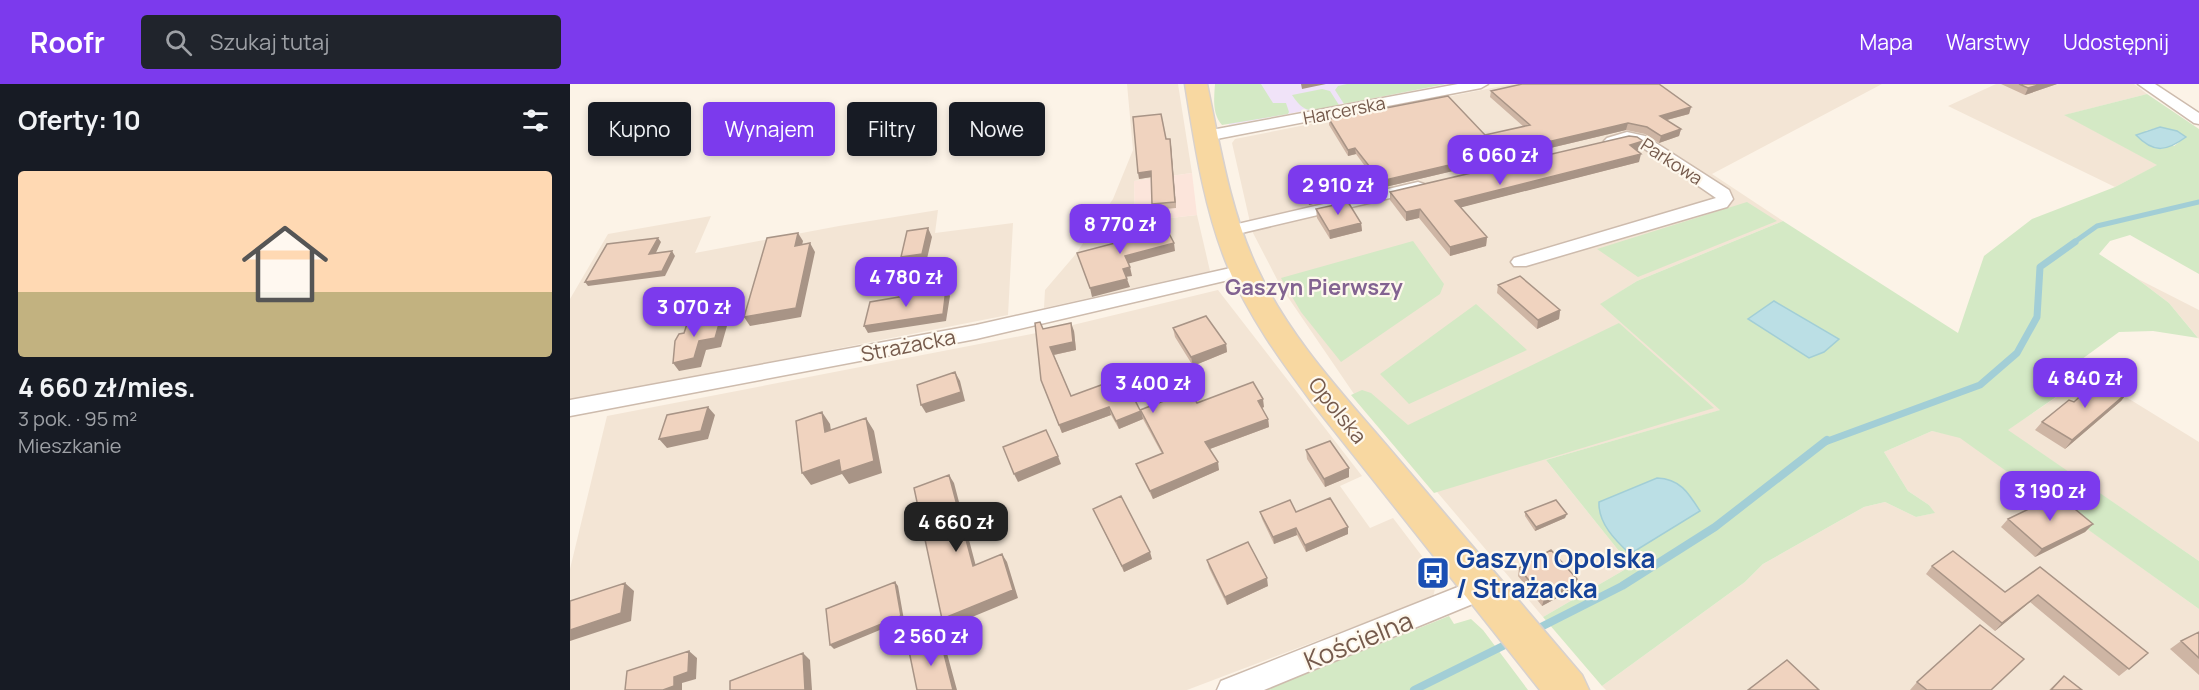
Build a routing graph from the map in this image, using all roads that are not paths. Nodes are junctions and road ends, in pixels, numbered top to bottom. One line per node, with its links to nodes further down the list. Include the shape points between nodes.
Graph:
1 (1196, 84): 5 (main road, Opolska)
2 (1481, 84): 5 (street, Harcerska)
3 (2145, 84): 4 (street)
4 (2199, 120)
5 (1206, 136): 8 (main road, Opolska)
6 (1593, 145): 9 (street, Parkowa, via 1627,137 1640,139 1725,199)
7 (1434, 184): 8 (street)
8 (1228, 231): 10 (main road, Opolska)
9 (1520, 262)
10 (1244, 271): 11 (street, Strażacka, via 998,328); 12 (main road, Opolska, via 1273,324 1306,371)
11 (570, 408)
12 (1483, 588): 13 (street, Kościelna); 14 (main road, Opolska)
13 (1231, 690)
14 (1567, 690)

